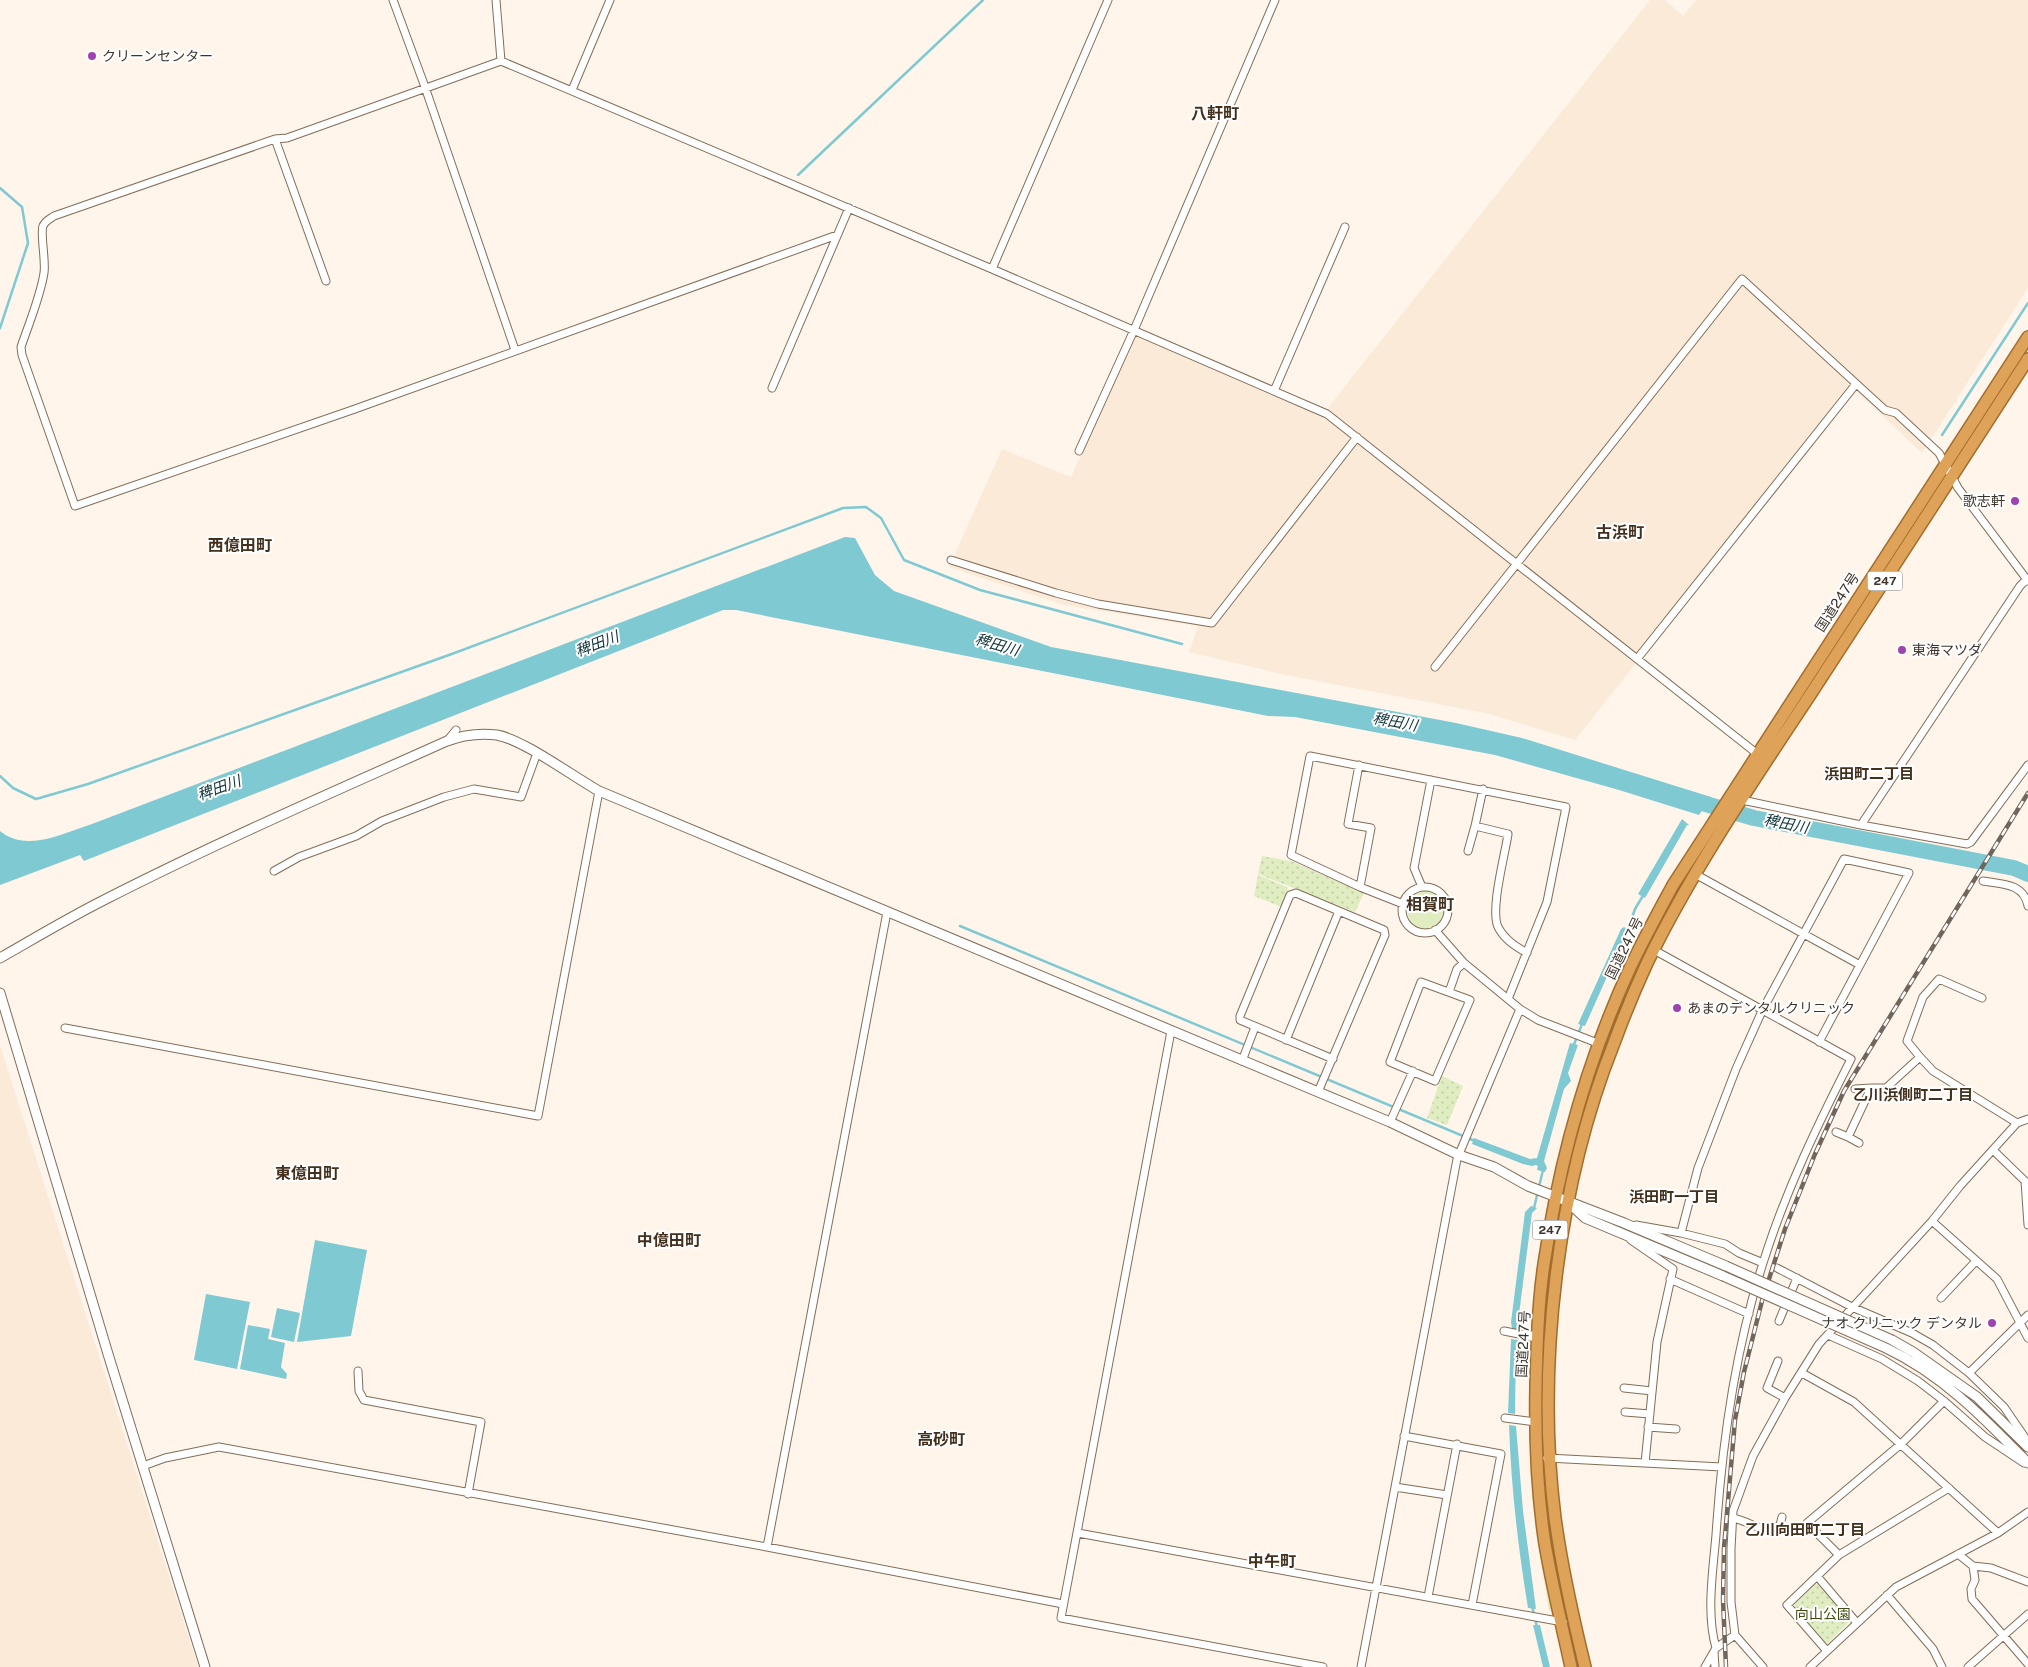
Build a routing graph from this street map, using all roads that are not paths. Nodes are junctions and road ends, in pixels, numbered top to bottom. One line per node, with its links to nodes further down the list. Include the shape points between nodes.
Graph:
1 (393, 0): 7 (street)
2 (496, 0): 6 (street)
3 (610, 0): 8 (street)
4 (1108, 0): 13 (street)
5 (1275, 0): 15 (street)
6 (502, 61): 7 (street); 8 (street)
7 (425, 87): 9 (street, via 286,138); 17 (street)
8 (572, 90): 10 (street)
9 (275, 139): 14 (street); 17 (street, via 54,216 42,227 44,273 21,347 75,506)
10 (849, 208): 12 (street); 13 (street)
11 (1345, 227): 21 (street)
12 (837, 234): 17 (street); 20 (street)
13 (992, 269): 15 (street)
14 (326, 281)
15 (1134, 330): 21 (street); 23 (street)
16 (2028, 338): 24 (highway, 国道247号 / 247)
17 (515, 350)
18 (2028, 359): 25 (highway, 国道247号 / 247)
19 (1856, 384): 24 (street, via 1885,410 1896,413 1939,453); 27 (street, via 1742,279); 29 (street)
20 (772, 388)
21 (1274, 391): 22 (street, via 1327,414)
22 (1357, 437): 26 (street, via 1212,623 1098,604); 27 (street)
23 (1080, 451)
24 (1945, 465): 25 (street); 34 (highway, 国道247号 / 247)
25 (1952, 478): 28 (street); 34 (highway, 国道247号 / 247)
26 (951, 560)
27 (1516, 564): 29 (street); 30 (street)
28 (2027, 580): 41 (street)
29 (1637, 659): 34 (street)
30 (1435, 667)
31 (456, 730): 32 (street)
32 (447, 741): 33 (street, via 483,734 499,736); 57 (street, via 204,851 104,900)
33 (537, 753): 39 (street); 44 (street, via 521,797 474,789 444,797 299,857)
34 (1762, 757): 40 (highway, 国道247号 / 247); 71 (highway, 国道247号 / 247, via 1728,799 1673,885 1630,968)
35 (1359, 765): 37 (street); 47 (street, via 1348,824 1372,828); 47 (street, via 1310,756 1291,855)
36 (2028, 765): 41 (street, via 1967,844)
37 (1432, 780): 38 (street); 48 (street, via 1414,868)
38 (1482, 790): 42 (street); 56 (street, via 1566,807 1547,902)
39 (599, 791): 51 (street); 67 (street, via 538,1116)
40 (1741, 801): 41 (street); 45 (highway, 国道247号 / 247)
41 (1861, 825)
42 (1475, 826): 43 (street); 56 (street, via 1508,834 1495,911 1504,936)
43 (1468, 851)
44 (274, 871)
45 (1695, 874): 54 (street); 55 (highway, 国道247号 / 247)
46 (1983, 881): 50 (street, via 2016,887 2024,893)
47 (1360, 887): 49 (street)
48 (1422, 887): 49 (street, via 1412,891); 53 (street, via 1440,892 1448,904 1446,920)
49 (1403, 904): 53 (street, via 1402,911 1408,925 1421,932)
50 (2028, 906)
51 (887, 912): 68 (street); 146 (street)
52 (1339, 912): 66 (street, via 1296,893 1290,896 1240,1016 1240,1020); 69 (street); 73 (street, via 1384,930 1385,935)
53 (1436, 930): 58 (street)
54 (1803, 934): 59 (street); 59 (street, via 1844,859 1909,873); 65 (street)
55 (1654, 950): 65 (street); 88 (highway, 国道247号 / 247, via 1604,1068)
56 (1527, 953): 63 (street)
57 (0, 958)
58 (1464, 963): 60 (street, via 1457,969); 63 (street)
59 (1860, 965): 70 (street)
60 (1449, 992): 75 (street, via 1470,1000 1435,1081); 75 (street, via 1422,982 1390,1062)
61 (0, 993): 135 (street)
62 (1982, 998): 72 (street, via 1939,980 1923,997 1907,1041)
63 (1508, 999): 64 (street)
64 (1520, 1009): 71 (street, via 1538,1020); 86 (street)
65 (1762, 1011): 70 (street); 93 (street, via 1698,1168)
66 (1254, 1027): 69 (street); 74 (street)
67 (65, 1028)
68 (1171, 1031): 74 (street); 144 (street)
69 (1286, 1040): 73 (street)
70 (1819, 1042): 95 (street, via 1851,1059 1787,1195)
71 (1600, 1044): 87 (highway, 国道247号 / 247, via 1573,1126)
72 (1920, 1057): 77 (street, via 1886,1088); 81 (street, via 1933,1071)
73 (1332, 1059): 76 (street)
74 (1242, 1060): 76 (street)
75 (1413, 1071): 79 (street)
76 (1320, 1088): 79 (street)
77 (1871, 1088): 78 (street); 83 (street)
78 (1855, 1089)
79 (1392, 1118): 86 (street)
80 (2028, 1120): 81 (street)
81 (2017, 1123): 85 (street)
82 (1836, 1132): 83 (street)
83 (1848, 1137): 84 (street)
84 (1859, 1142)
85 (1994, 1151): 89 (street); 91 (street, via 2024,1181)
86 (1459, 1155): 87 (street, via 1494,1167); 126 (street)
87 (1556, 1197): 88 (street); 109 (highway, 国道247号 / 247, via 1544,1266)
88 (1568, 1203): 90 (street); 92 (street, via 1585,1218); 131 (highway, 国道247号 / 247, via 1550,1339)
89 (1932, 1221): 94 (street); 101 (street)
90 (1624, 1223): 93 (street); 97 (street)
91 (2028, 1225)
92 (1620, 1232): 97 (street); 99 (street, via 1673,1270)
93 (1681, 1233): 95 (street, via 1725,1244)
94 (1976, 1261): 100 (street); 105 (street, via 1997,1279)
95 (1763, 1263): 102 (street)
96 (1777, 1268): 98 (street)
97 (1725, 1271): 111 (street, bridge)
98 (1797, 1278): 101 (street); 104 (street)
99 (1670, 1279): 102 (street); 117 (street, via 1657,1342)
100 (1942, 1298)
101 (1852, 1307): 108 (street); 115 (street, via 1912,1333)
102 (1749, 1314): 136 (street)
103 (2028, 1315): 105 (street)
104 (1779, 1321)
105 (2020, 1323): 110 (street); 115 (street)
106 (1504, 1331): 107 (street)
107 (1524, 1334): 109 (street)
108 (1828, 1335): 114 (street); 119 (street, via 1882,1360)
109 (1537, 1337): 123 (highway, 国道247号 / 247)
110 (2028, 1338)
111 (1889, 1344): 130 (street, via 1913,1352 1977,1397); 134 (street, via 1961,1396)
112 (1778, 1360): 118 (street, via 1767,1388)
113 (358, 1371): 139 (street, via 359,1391 364,1400 481,1422)
114 (1802, 1373): 118 (street); 129 (street, via 1854,1402)
115 (1969, 1373): 127 (street, via 2004,1407)
116 (1624, 1388): 117 (street)
117 (1652, 1391): 121 (street)
118 (1785, 1398): 143 (street, via 1753,1456)
119 (1944, 1401): 129 (street); 134 (street, via 1984,1437)
120 (1625, 1412): 121 (street)
121 (1650, 1414): 124 (street)
122 (1505, 1418): 123 (street)
123 (1536, 1422): 132 (highway, 国道247号 / 247)
124 (1648, 1427): 125 (street); 133 (street)
125 (1676, 1429)
126 (1404, 1436): 128 (street); 137 (street)
127 (2028, 1442)
128 (1457, 1444): 140 (street); 156 (street, via 1501,1454)
129 (1900, 1444): 138 (street); 148 (street, via 1806,1523)
130 (2028, 1447)
131 (1550, 1458): 132 (street); 133 (street); 158 (highway, 国道247号 / 247, via 1555,1516)
132 (1537, 1459): 159 (highway, 国道247号 / 247, via 1545,1544)
133 (1645, 1463): 136 (street)
134 (2028, 1464)
135 (142, 1466): 139 (street, via 219,1447); 166 (street)
136 (1722, 1466): 163 (street, via 1712,1580)
137 (1395, 1486): 140 (street); 152 (street)
138 (1949, 1488): 145 (street); 148 (street)
139 (468, 1494): 146 (street)
140 (1447, 1495): 154 (street)
141 (2028, 1512): 145 (street)
142 (1782, 1517): 143 (street, via 1780,1525 1770,1531)
143 (1732, 1518): 161 (street, via 1732,1602)
144 (1078, 1533): 152 (street); 155 (street)
145 (1998, 1533): 147 (street)
146 (767, 1547): 155 (street)
147 (1958, 1554): 149 (street); 153 (street)
148 (1839, 1555): 150 (street)
149 (1973, 1566): 151 (street, via 1991,1568); 162 (street, via 1975,1580 1971,1596)
150 (1817, 1576): 160 (street); 164 (street, via 1787,1605)
151 (2028, 1582)
152 (1375, 1588): 154 (street); 168 (street)
153 (1887, 1595): 160 (street); 175 (street, via 1933,1650)
154 (1428, 1597): 156 (street)
155 (1063, 1604): 167 (street, via 1061,1618)
156 (1472, 1605): 159 (street)
157 (2028, 1614): 162 (street)
158 (1573, 1620): 159 (street); 170 (highway, 国道247号 / 247)
159 (1561, 1622): 169 (highway, 国道247号 / 247)
160 (1857, 1623): 164 (street)
161 (1736, 1635): 163 (street); 173 (street)
162 (2002, 1636): 165 (street); 176 (street)
163 (1715, 1650): 171 (street); 172 (street)
164 (1827, 1651): 174 (street)
165 (2028, 1664)
166 (205, 1667)
167 (1323, 1667)
168 (1361, 1667)
169 (1571, 1667)
170 (1584, 1667)
171 (1705, 1667)
172 (1715, 1667)
173 (1763, 1667)
174 (1810, 1667)
175 (1942, 1667)
176 (1968, 1667)

